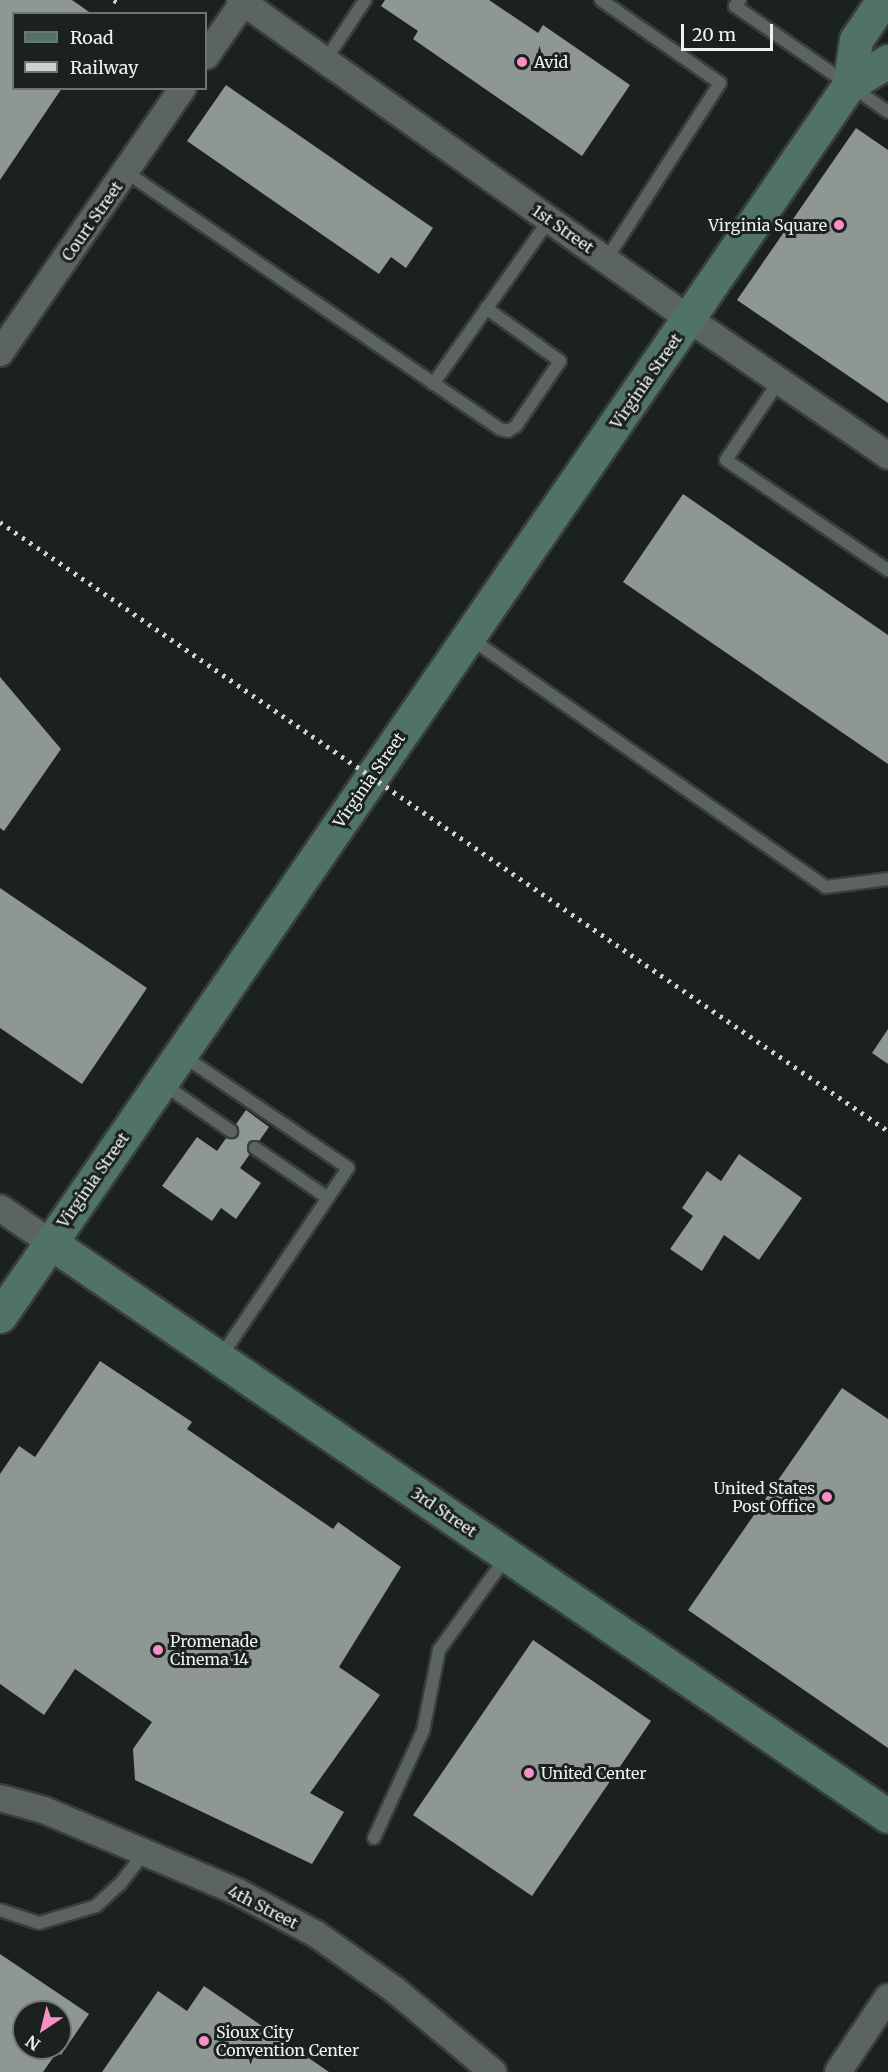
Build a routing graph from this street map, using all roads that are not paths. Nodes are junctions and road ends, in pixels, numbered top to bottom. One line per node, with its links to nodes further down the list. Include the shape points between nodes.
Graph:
1 (365, 0): 7 (lane)
2 (601, 0): 14 (lane, via 720,83)
3 (740, 0): 9 (lane, via 735,6)
4 (883, 0): 9 (main road, via 856,40)
5 (242, 1): 6 (street); 7 (street, 1st Street)
6 (207, 54)
7 (325, 61): 13 (street, 1st Street)
8 (888, 61): 9 (main road)
9 (849, 86): 11 (lane); 16 (main road, Virginia Street)
10 (182, 90): 12 (street, Court Street)
11 (888, 112)
12 (126, 172): 17 (street, Court Street); 19 (lane)
13 (549, 220): 14 (street, 1st Street); 15 (lane)
14 (606, 260): 16 (street, 1st Street)
15 (486, 308): 19 (lane); 19 (lane, via 556,357 559,366 508,432)
16 (689, 319): 18 (street, 1st Street); 22 (main road, Virginia Street)
17 (0, 353)
18 (779, 381): 20 (street, 1st Street); 21 (lane, via 726,460)
19 (433, 384)
20 (888, 456)
21 (888, 570)
22 (468, 637): 23 (lane, via 826,887); 24 (main road, Virginia Street)
23 (888, 879)
24 (181, 1053): 25 (main road, Virginia Street); 28 (lane, via 348,1168)
25 (161, 1082): 26 (lane); 30 (main road, Virginia Street)
26 (231, 1131)
27 (255, 1148): 28 (lane)
28 (328, 1198): 32 (lane)
29 (0, 1208): 30 (street, 3rd Street)
30 (51, 1242): 31 (main road, Virginia Street); 32 (main road, 3rd Street)
31 (0, 1316)
32 (219, 1359): 33 (main road, 3rd Street)
33 (507, 1556): 35 (main road, 3rd Street); 36 (lane, via 439,1650 423,1731)
34 (0, 1798): 37 (street, 4th Street, via 44,1810)
35 (888, 1816)
36 (374, 1838)
37 (144, 1853): 38 (lane, via 120,1884 96,1906 39,1923); 40 (street, 4th Street, via 236,1892 316,1934 395,1990)
38 (0, 1910)
39 (888, 1997): 41 (street)
40 (493, 2072)
41 (838, 2072)

